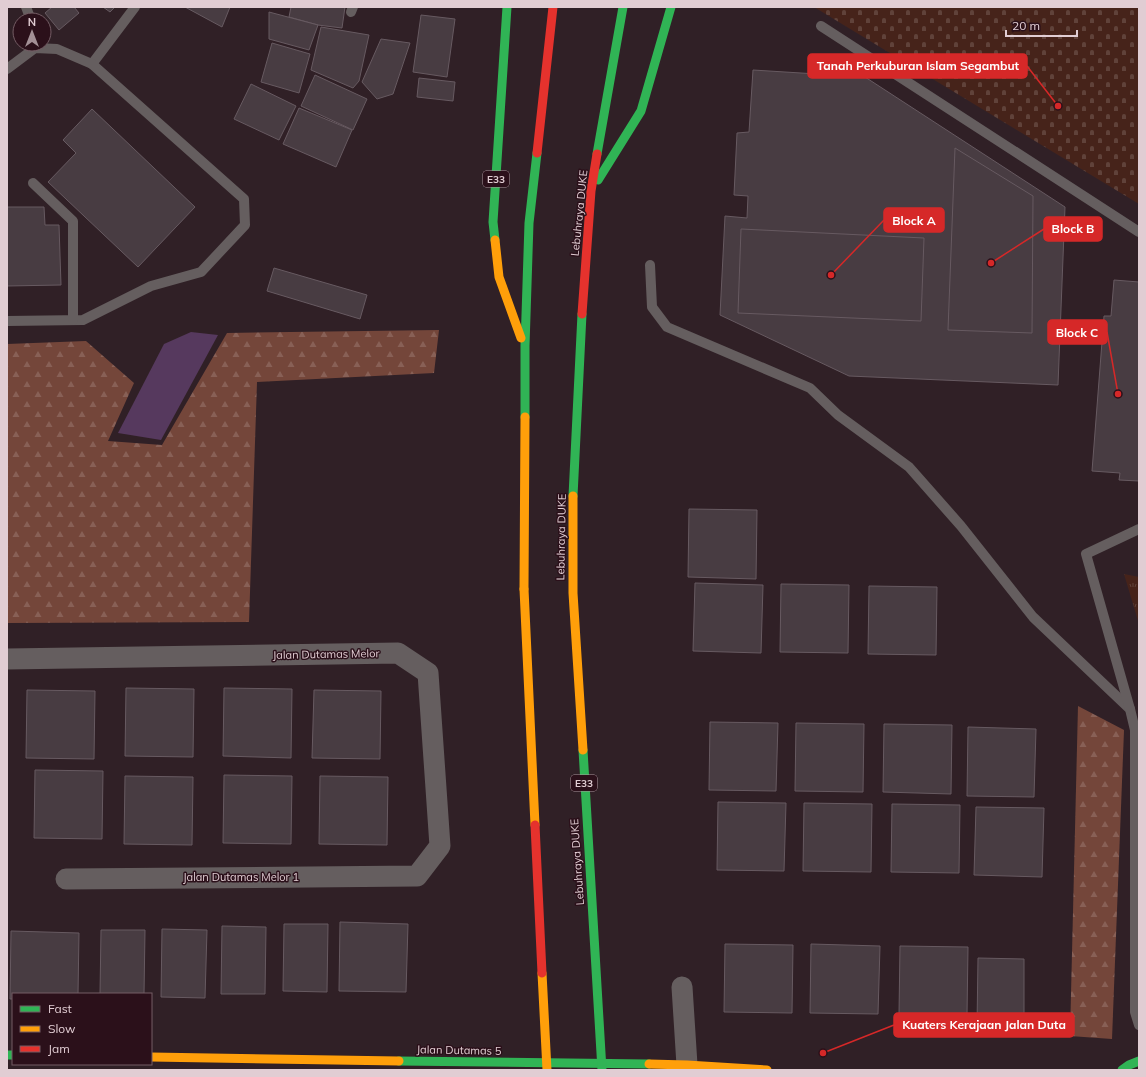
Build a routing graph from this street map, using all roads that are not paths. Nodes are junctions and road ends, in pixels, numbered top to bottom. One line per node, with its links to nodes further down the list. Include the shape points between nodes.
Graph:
1 (135, 7): 9 (lane)
2 (507, 7): 17 (main road, E33, via 493,222 499,277)
3 (553, 7): 17 (main road, E33, via 529,223)
4 (622, 7): 12 (main road, Lebuhraya DUKE / E33)
5 (671, 7): 12 (main road, via 641,111)
6 (821, 26): 13 (lane)
7 (52, 48): 9 (lane)
8 (27, 52): 10 (lane)
9 (92, 64): 15 (lane, via 244,199 245,225 201,272 151,286 82,320)
10 (7, 68)
11 (33, 183): 15 (lane, via 73,221)
12 (591, 191): 29 (main road, Lebuhraya DUKE / E33, bridge, via 579,361 573,496 573,593)
13 (1139, 232)
14 (650, 265): 20 (lane, via 652,307 667,327 810,388 838,415 909,467 961,526 1033,617)
15 (73, 320): 16 (lane)
16 (7, 321)
17 (524, 346): 28 (main road, E33, bridge, via 524,589)
18 (1139, 529): 20 (lane, via 1086,554)
19 (7, 659): 21 (street, Jalan Dutamas Melor, via 398,653 428,673 440,846)
20 (1130, 709): 24 (lane, via 1135,730 1135,1012)
21 (417, 876): 22 (street, Jalan Dutamas Melor 1)
22 (66, 879)
23 (682, 987): 27 (street)
24 (1139, 1025)
25 (152, 1057): 27 (main road, Jalan Dutamas 5)
26 (1139, 1060): 31 (main road)
27 (687, 1065): 30 (main road, Jalan Dutamas 5)
28 (546, 1070)
29 (602, 1070)
30 (767, 1070)
31 (1122, 1070)

